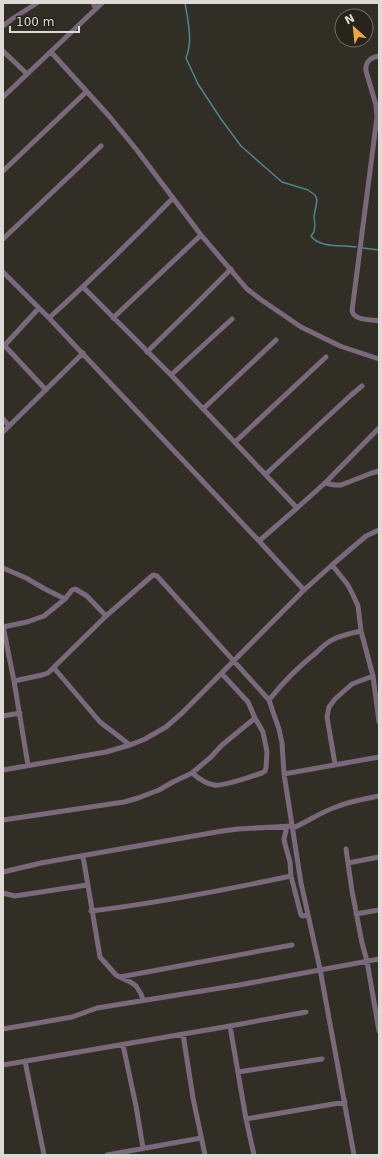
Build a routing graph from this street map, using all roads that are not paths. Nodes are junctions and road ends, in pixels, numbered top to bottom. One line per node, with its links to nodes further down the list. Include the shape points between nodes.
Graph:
1 (38, 3): 5 (street)
2 (93, 3): 4 (street)
3 (102, 3): 4 (street)
4 (96, 9): 7 (street)
5 (3, 26)
6 (3, 51): 9 (street)
7 (50, 52): 9 (street); 10 (street)
8 (379, 56): 24 (street, via 368,61 365,66 377,117 352,311 356,317)
9 (27, 74): 11 (street)
10 (86, 92): 13 (street); 14 (street, via 136,149)
11 (3, 98)
12 (101, 146): 16 (street)
13 (3, 171)
14 (173, 198): 15 (street); 19 (street)
15 (201, 235): 17 (street); 22 (street)
16 (3, 239)
17 (230, 269): 27 (street); 30 (street, via 247,289 301,327 340,346)
18 (4, 275): 20 (street)
19 (83, 287): 21 (street); 22 (street)
20 (39, 308): 21 (street); 26 (street)
21 (49, 318): 28 (street)
22 (113, 318): 27 (street)
23 (232, 319): 31 (street)
24 (379, 321)
25 (276, 340): 34 (street)
26 (4, 346): 33 (street)
27 (147, 352): 31 (street)
28 (82, 353): 33 (street); 45 (street)
29 (326, 357): 39 (street)
30 (379, 359)
31 (171, 375): 34 (street)
32 (362, 386): 41 (street)
33 (46, 390): 36 (street)
34 (203, 409): 39 (street)
35 (3, 419): 36 (street)
36 (9, 426): 38 (street)
37 (379, 428): 42 (street)
38 (3, 432)
39 (235, 442): 41 (street)
40 (379, 471): 42 (street, via 341,484)
41 (266, 474): 43 (street)
42 (325, 483): 43 (street)
43 (297, 508): 45 (street)
44 (379, 530): 46 (street, via 366,536)
45 (259, 541): 48 (street)
46 (332, 565): 48 (street); 52 (street, via 354,595)
47 (3, 568): 49 (street)
48 (304, 590): 53 (street)
49 (65, 599): 50 (street, via 72,590 77,590 87,596); 51 (street, via 44,616)
50 (106, 616): 53 (street, via 150,577 156,576); 54 (street)
51 (3, 626): 57 (street)
52 (361, 631): 56 (street); 58 (street, via 328,642 298,667)
53 (234, 661): 55 (street); 58 (street)
54 (54, 668): 57 (street, via 45,674); 63 (street, via 100,722)
55 (222, 674): 61 (street, via 248,702); 63 (street, via 166,727)
56 (373, 676): 62 (street); 65 (street, via 352,684 328,707 327,717)
57 (14, 681): 59 (street)
58 (269, 700): 69 (street, via 282,743)
59 (20, 713): 60 (street); 66 (street)
60 (3, 716)
61 (255, 718): 68 (street); 68 (street, via 263,732 267,752 265,771 214,786)
62 (379, 722)
63 (130, 746): 66 (street)
64 (379, 756): 65 (street)
65 (335, 764): 69 (street)
66 (28, 765): 67 (street)
67 (3, 770)
68 (192, 773): 71 (street, via 138,798)
69 (284, 774): 73 (street)
70 (379, 796): 73 (street, via 334,807 304,824)
71 (3, 820)
72 (287, 826): 73 (street); 75 (street, via 222,831); 79 (street, via 284,839)
73 (293, 827): 85 (street)
74 (346, 849): 77 (street)
75 (82, 856): 78 (street); 80 (street)
76 (379, 857): 77 (street)
77 (348, 863): 84 (street)
78 (3, 872)
79 (291, 876): 83 (street, via 140,906); 85 (street, via 301,915)
80 (87, 885): 81 (street, via 15,896); 83 (street)
81 (3, 893)
82 (379, 910): 84 (street)
83 (92, 911): 90 (street, via 100,957)
84 (356, 914): 88 (street)
85 (308, 915): 89 (street)
86 (292, 945): 90 (street)
87 (379, 959): 88 (street)
88 (367, 961): 89 (street); 92 (street)
89 (320, 969): 91 (street); 103 (street)
90 (120, 977): 91 (street, via 136,986)
91 (143, 1000): 95 (street, via 97,1008 72,1017)
92 (377, 1005): 96 (street)
93 (306, 1012): 94 (street)
94 (230, 1026): 97 (street); 102 (street)
95 (3, 1029)
96 (379, 1031)
97 (183, 1034): 98 (street); 105 (street)
98 (123, 1045): 100 (street); 106 (street)
99 (322, 1059): 102 (street)
100 (25, 1061): 101 (street); 107 (street)
101 (3, 1065)
102 (238, 1072): 104 (street)
103 (345, 1102): 104 (street); 111 (street)
104 (246, 1119): 110 (street)
105 (201, 1138): 106 (street); 109 (street)
106 (143, 1148): 108 (street)
107 (44, 1155)
108 (107, 1155)
109 (205, 1155)
110 (254, 1155)
111 (353, 1155)

